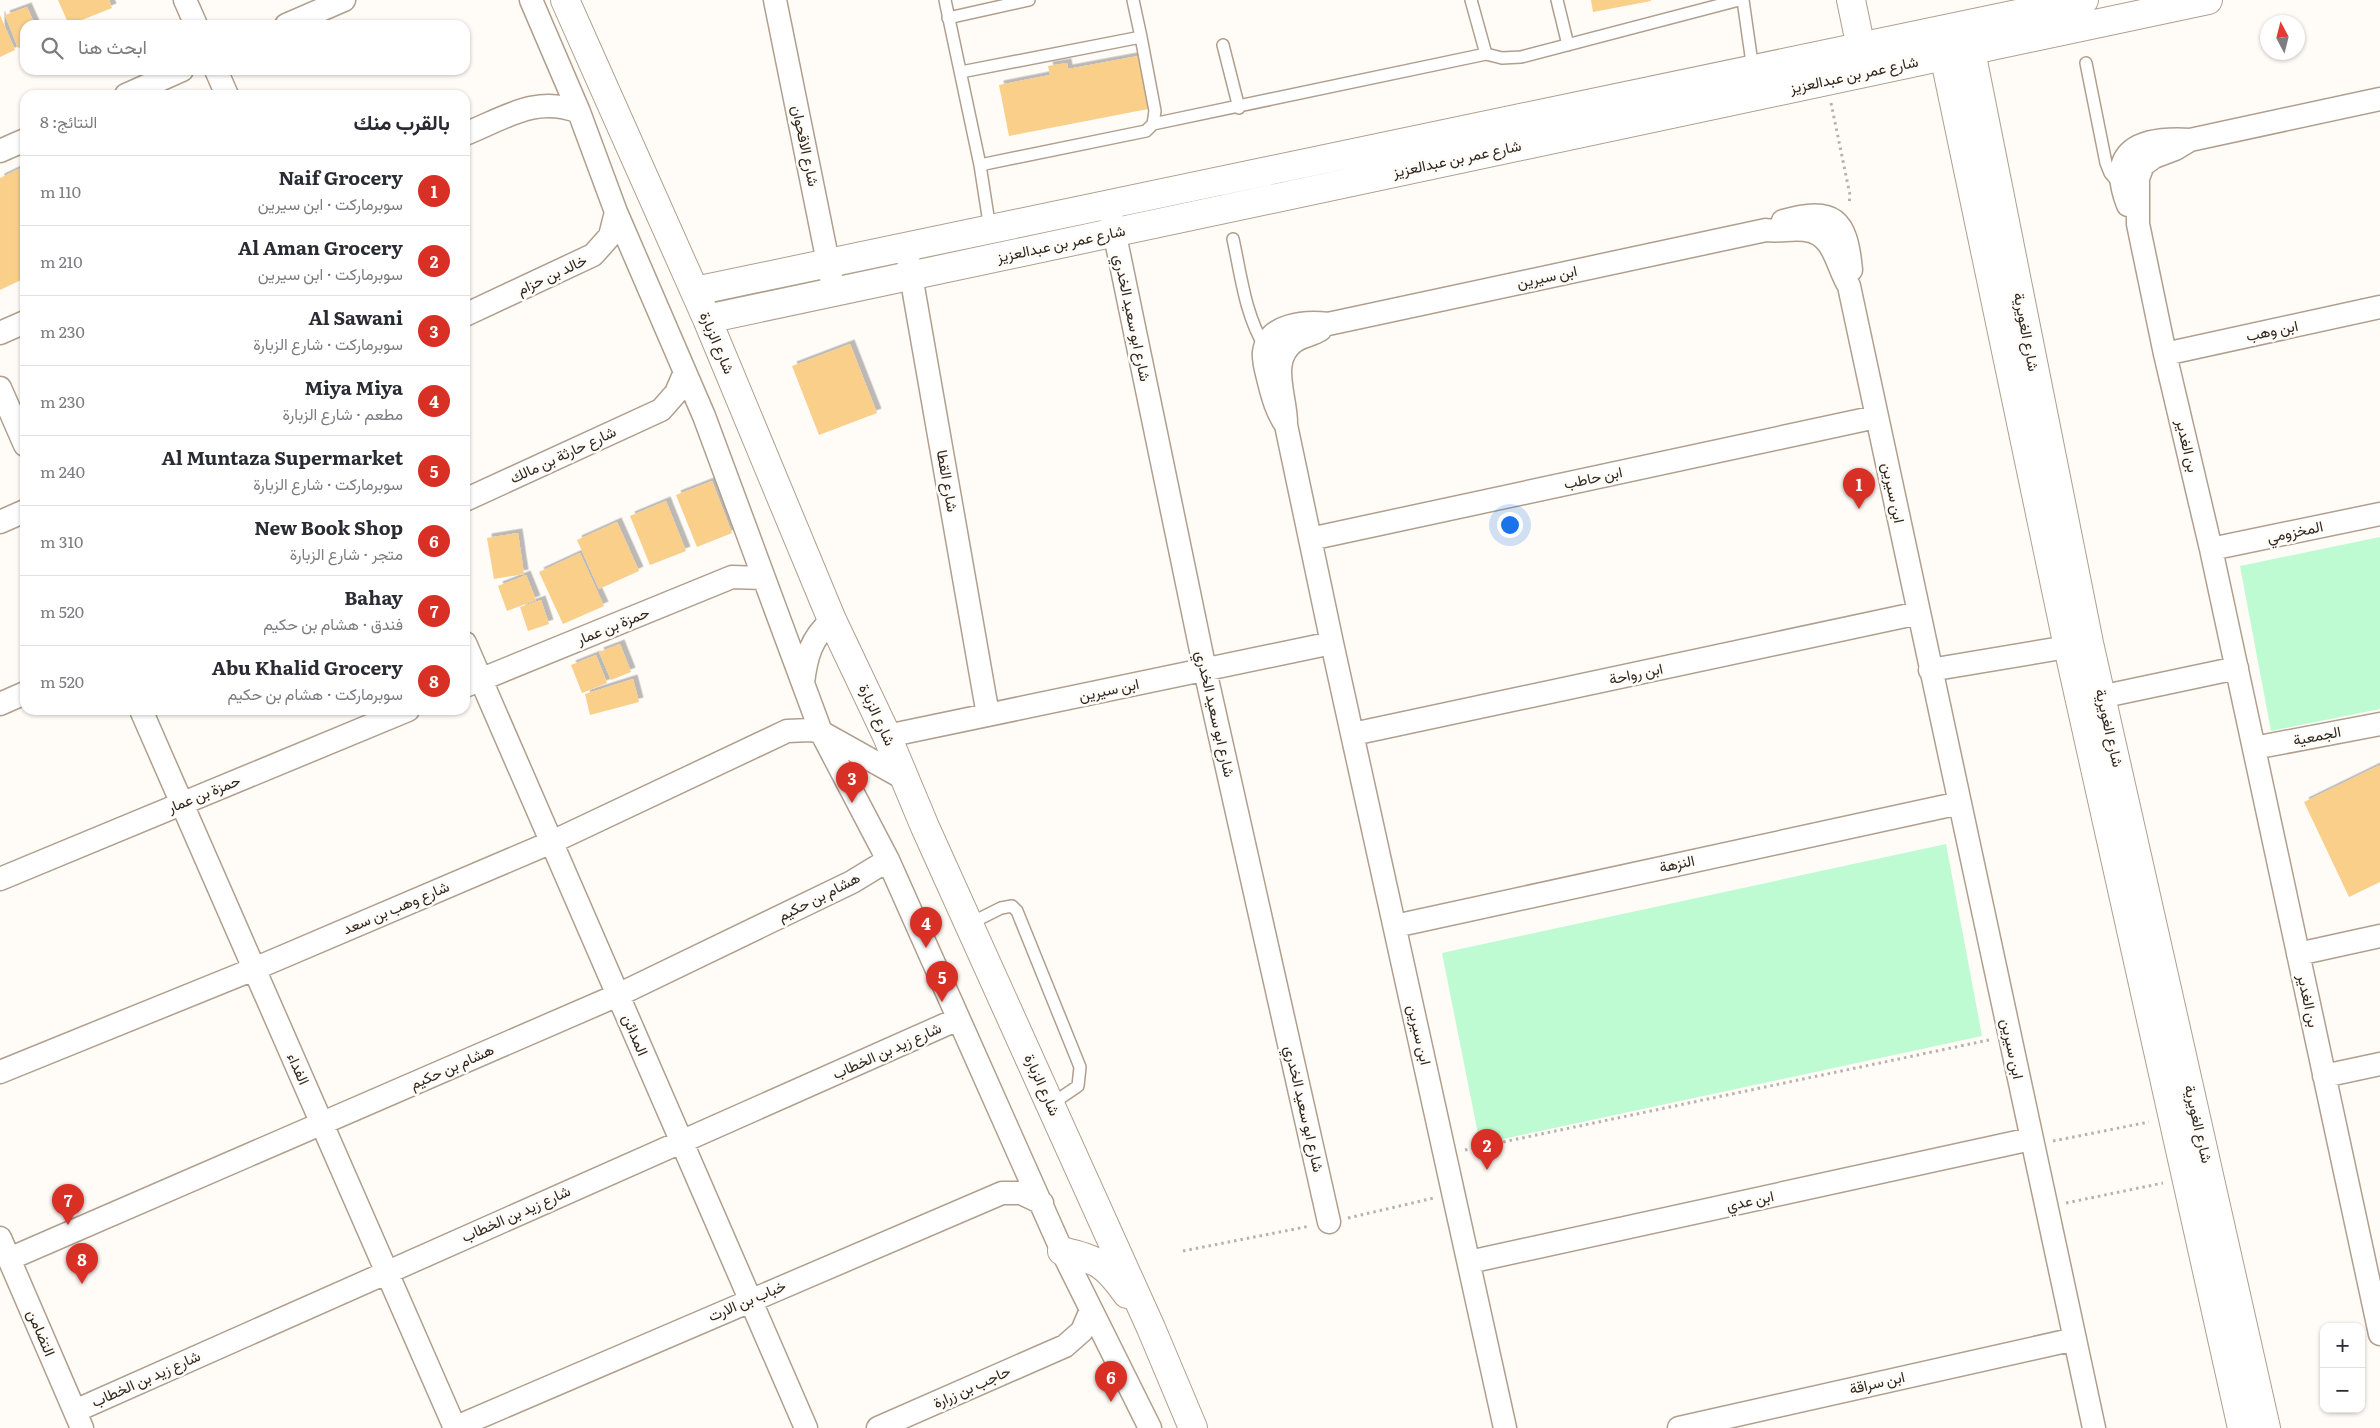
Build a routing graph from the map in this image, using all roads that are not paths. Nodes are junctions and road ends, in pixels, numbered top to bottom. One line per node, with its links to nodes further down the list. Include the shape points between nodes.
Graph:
1 (185, 0): 19 (street)
2 (344, 0): 20 (street)
3 (531, 0): 27 (street)
4 (565, 0): 57 (street, شارع الزبارة)
5 (775, 0): 54 (street, شارع الاقحوان)
6 (945, 0): 17 (lane)
7 (1030, 0): 16 (lane)
8 (1133, 0): 21 (lane)
9 (1471, 0): 26 (lane)
10 (1557, 0): 24 (lane)
11 (1739, 0): 24 (lane)
12 (1743, 0): 29 (lane)
13 (1851, 0): 25 (street)
14 (2084, 0): 18 (street, شارع عمر بن عبدالعزيز)
15 (2208, 0): 18 (street, شارع عمر بن عبدالعزيز)
16 (1017, 1): 17 (lane)
17 (948, 18): 30 (lane)
18 (2032, 19): 22 (street, شارع عمر بن عبدالعزيز)
19 (194, 20)
20 (298, 20)
21 (1141, 37): 30 (lane); 39 (lane, via 1155,111)
22 (1955, 41): 25 (street, شارع عمر بن عبدالعزيز); 50 (street, شارع عمر بن عبدالعزيز, via 1826,80); 84 (street, شارع الغويرية)
23 (1223, 45): 37 (lane)
24 (1568, 45): 26 (lane, via 1521,57 1502,58)
25 (1861, 48): 29 (street, شارع عمر بن عبدالعزيز)
26 (1486, 54): 37 (lane)
27 (558, 63): 36 (street, via 552,86); 38 (street)
28 (2086, 63): 45 (lane, via 2106,163 2110,173)
29 (1753, 70): 46 (street, شارع عمر بن عبدالعزيز)
30 (961, 72): 44 (lane)
31 (171, 75): 33 (street)
32 (218, 75): 34 (street)
33 (137, 90)
34 (225, 90)
35 (2380, 99): 41 (street, بن الغدير)
36 (537, 105): 38 (street, via 558,105); 40 (street)
37 (1239, 108): 39 (lane)
38 (579, 112): 47 (street)
39 (1153, 124): 44 (lane, via 1134,136)
40 (470, 132)
41 (2190, 140): 45 (street, بن الغدير, via 2162,141 2130,151 2122,162); 48 (street, بن الغدير, via 2148,160 2139,171)
42 (20, 142): 43 (street)
43 (0, 151)
44 (980, 165): 52 (lane)
45 (2125, 189): 48 (street, بن الغدير)
46 (1109, 205): 50 (street, شارع ابو سعيد الخدري); 52 (street, شارع عمر بن عبدالعزيز)
47 (616, 212): 60 (street, خالد بن حزام, via 610,236 593,255); 67 (street)
48 (2138, 224): 66 (street, بن الغدير)
49 (1766, 230): 56 (street, ابن سيرين, via 1805,230 1818,234 1830,244); 56 (street, ابن سيرين, via 1783,221 1815,214 1829,217 1844,232 1851,267); 63 (street, ابن سيرين)
50 (1114, 232): 52 (street, شارع عمر بن عبدالعزيز); 87 (street, شارع ابو سعيد الخدري)
51 (1233, 239): 65 (lane, via 1249,312)
52 (992, 244): 53 (street, شارع عمر بن عبدالعزيز); 55 (street, شارع عمر بن عبدالعزيز)
53 (906, 247): 54 (street, شارع عمر بن عبدالعزيز); 55 (street, شارع القطا)
54 (830, 263): 57 (street, شارع عمر بن عبدالعزيز); 58 (street, شارع الاقحوان)
55 (912, 276): 58 (street, شارع عمر بن عبدالعزيز); 96 (street, شارع القطا)
56 (1849, 286): 71 (street, ابن سيرين)
57 (695, 291): 61 (street, شارع الزبارة)
58 (834, 292): 61 (street, شارع عمر بن عبدالعزيز)
59 (2380, 307): 66 (street, ابن وهب)
60 (470, 313)
61 (707, 319): 82 (street, شارع الزبارة)
62 (20, 324): 64 (street)
63 (1328, 324): 65 (street, ابن سيرين, via 1310,323 1285,328 1273,334); 72 (street, ابن سيرين, via 1294,341 1284,352 1280,367)
64 (0, 333)
65 (1265, 346): 72 (street, ابن سيرين, via 1264,362 1272,395)
66 (2165, 354): 79 (street, بن الغدير)
67 (685, 372): 69 (street, شارع حارثة بن مالك, via 676,393); 70 (street)
68 (0, 388): 73 (street)
69 (660, 410): 70 (street, شارع حارثة بن مالك, via 683,410); 74 (street, شارع حارثة بن مالك)
70 (704, 416): 80 (street)
71 (1876, 416): 78 (street, ابن حاطب); 81 (street, ابن سيرين)
72 (1286, 425): 78 (street, ابن سيرين)
73 (20, 434)
74 (470, 498)
75 (20, 513): 77 (street)
76 (2380, 514): 79 (street, المخزومي)
77 (0, 522)
78 (1310, 539): 83 (street, ابن سيرين)
79 (2211, 549): 86 (street, بن الغدير)
80 (763, 578): 89 (street, حمزة بن عمار, via 732,577); 90 (street)
81 (1919, 613): 88 (street, ابن سيرين); 100 (street, ابن رواحة)
82 (832, 620): 90 (street, via 811,644); 101 (street, شارع الزبارة)
83 (1332, 643): 87 (street, ابن سيرين); 100 (street, ابن سيرين)
84 (2078, 645): 88 (street); 92 (street, شارع الغويرية)
85 (470, 668): 89 (street, المدائن)
86 (2237, 668): 92 (street); 102 (street, بن الغدير)
87 (1205, 670): 96 (street, ابن سيرين); 125 (street, شارع ابو سعيد الخدري)
88 (1930, 670): 105 (street, ابن سيرين)
89 (473, 683): 106 (street, المدائن)
90 (803, 686): 98 (street, via 799,709); 99 (street)
91 (20, 695): 93 (street)
92 (2091, 699): 123 (street, شارع الغويرية); 123 (street, شارع الغويرية, via 2173,1117)
93 (0, 704)
94 (143, 715): 104 (street, الفداء)
95 (396, 715): 104 (street, حمزة بن عمار)
96 (988, 715): 101 (street, ابن سيرين)
97 (2380, 724): 102 (street, الجمعية)
98 (787, 731): 99 (street, شارع وهب بن سعد); 106 (street, شارع وهب بن سعد)
99 (822, 732): 103 (street, شارع وهب بن سعد); 107 (street)
100 (1353, 734): 110 (street, ابن سيرين)
101 (887, 736): 103 (street, شارع الزبارة)
102 (2254, 748): 112 (street, بن الغدير)
103 (906, 780): 109 (street, شارع الزبارة)
104 (182, 803): 108 (street, حمزة بن عمار); 113 (street, الفداء)
105 (1960, 803): 110 (street, النزهة); 122 (street, ابن سيرين)
106 (552, 842): 113 (street, شارع وهب بن سعد); 114 (street, المدائن)
107 (888, 860): 114 (street, هشام بن حكيم, via 852,882); 115 (street)
108 (0, 879)
109 (969, 924): 119 (street, شارع الزبارة); 119 (lane, via 1001,908 1012,906 1017,911 1080,1067 1078,1086)
110 (1395, 926): 129 (street, ابن سيرين)
111 (2380, 936): 112 (street)
112 (2298, 954): 118 (street, بن الغدير)
113 (254, 969): 117 (street, شارع وهب بن سعد); 120 (street, الفداء)
114 (618, 995): 120 (street, هشام بن حكيم); 121 (street, المدائن)
115 (958, 1019): 121 (street, شارع زيد بن الخطاب); 124 (street)
116 (2380, 1064): 118 (street)
117 (0, 1072)
118 (2324, 1076): 131 (street, بن الغدير)
119 (1050, 1104): 134 (street, شارع الزبارة)
120 (322, 1124): 128 (street, هشام بن حكيم); 130 (street, الفداء)
121 (681, 1140): 130 (street, شارع زيد بن الخطاب); 132 (street, المدائن)
122 (2032, 1142): 129 (street, ابن عدي); 136 (street, ابن سيرين)
123 (2191, 1148): 148 (street, شارع الغويرية, via 2186,1178); 149 (street, شارع الغويرية)
124 (1042, 1203): 127 (street); 132 (street, خباب بن الارت, via 1021,1193 1002,1193)
125 (1330, 1222)
126 (0, 1238): 128 (street, التضامن)
127 (1062, 1251): 133 (street); 134 (street, via 1096,1260 1111,1272)
128 (9, 1259): 139 (street, التضامن)
129 (1469, 1262): 145 (street, ابن سيرين)
130 (387, 1272): 139 (street, شارع زيد بن الخطاب); 140 (street, الفداء)
131 (2374, 1273): 135 (street, بن الغدير)
132 (750, 1300): 140 (street, خباب بن الارت); 141 (street, المدائن)
133 (1091, 1310): 137 (street, حاجب بن زرارة, via 1082,1331); 138 (street)
134 (1151, 1328): 144 (street, شارع الزبارة)
135 (2380, 1334)
136 (2075, 1338): 146 (street, ابن سراقة); 147 (street, ابن سيرين)
137 (1065, 1346): 138 (street, حاجب بن زرارة, via 1089,1346); 142 (street, حاجب بن زرارة)
138 (1112, 1351): 143 (street)
139 (78, 1419)
140 (454, 1428)
141 (806, 1428)
142 (878, 1428)
143 (1150, 1428)
144 (1193, 1428)
145 (1505, 1428)
146 (1679, 1428)
147 (2094, 1428)
148 (2242, 1428)
149 (2266, 1428)

